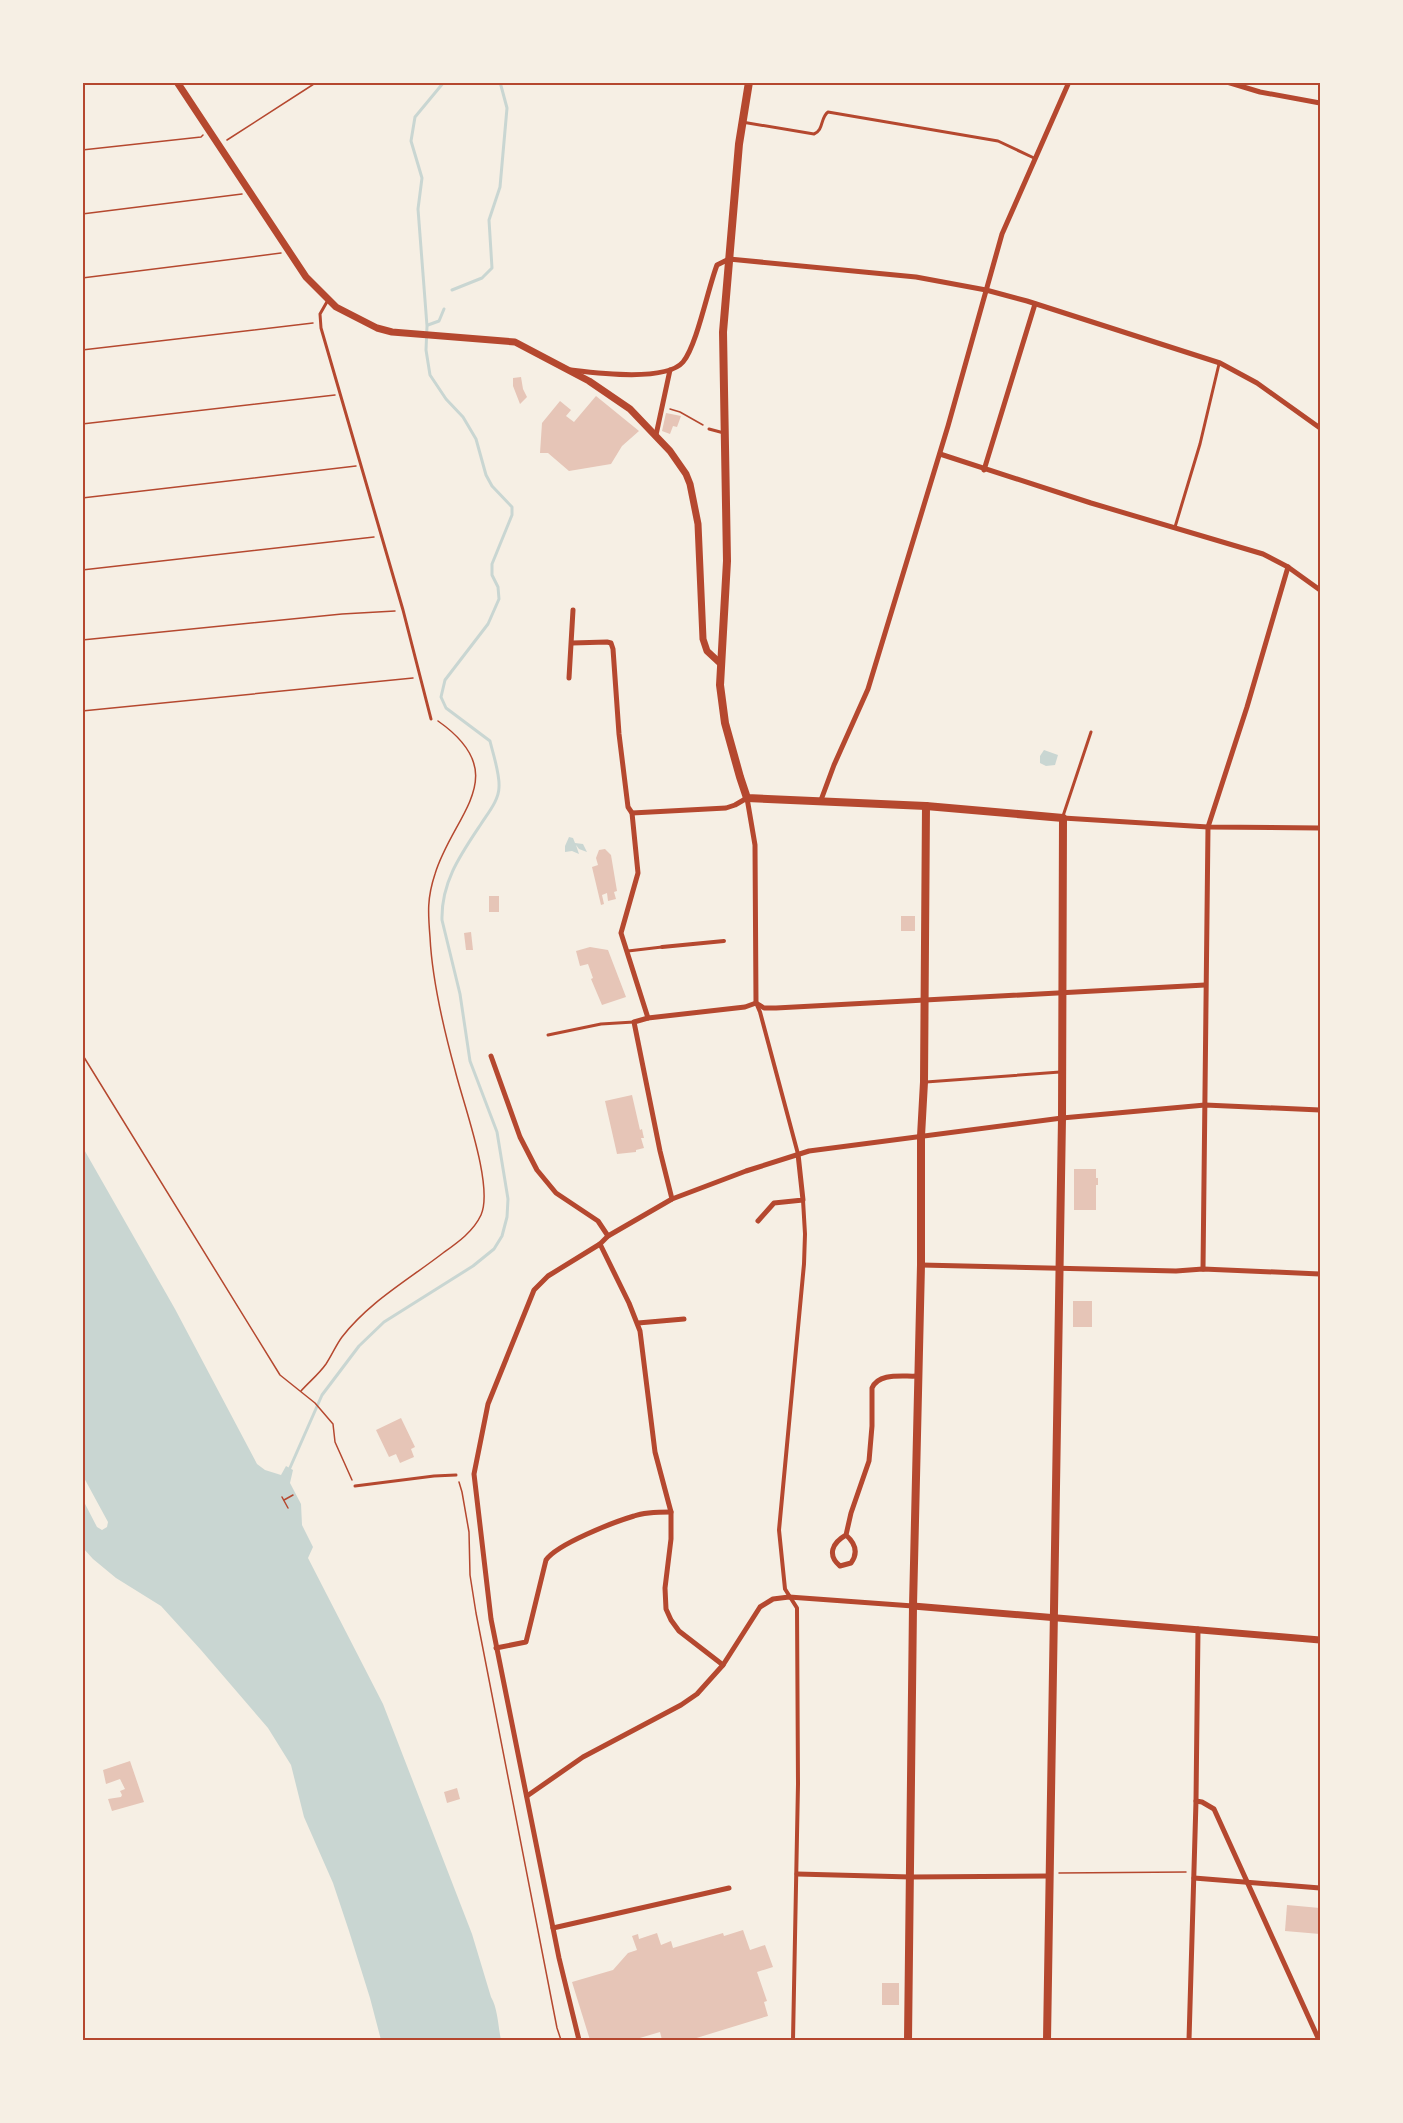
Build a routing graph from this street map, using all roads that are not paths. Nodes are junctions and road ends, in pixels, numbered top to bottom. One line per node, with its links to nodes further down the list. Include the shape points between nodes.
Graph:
1 (177, 82): 10 (street, via 306,277)
2 (748, 82): 6 (main road)
3 (1069, 82): 7 (street)
4 (1227, 82): 5 (street)
5 (1320, 103)
6 (742, 122): 7 (lane, via 814,134 828,112 998,141); 8 (main road)
7 (1034, 158): 9 (street, via 1002,234)
8 (729, 259): 9 (street, via 916,277); 14 (street, via 717,265 691,347 684,361); 17 (main road, via 723,332)
9 (986, 290): 11 (street); 19 (street)
10 (328, 300): 13 (street, via 377,328 445,338 515,342); 28 (lane, via 320,322)
11 (1035, 304): 12 (street); 20 (street)
12 (1220, 363): 15 (street, via 1257,383); 21 (lane)
13 (569, 370): 14 (street, via 634,375); 18 (street, via 630,409)
14 (672, 370): 18 (street)
15 (1320, 428)
16 (709, 429): 17 (lane)
17 (724, 433): 26 (main road, via 728,561)
18 (656, 435): 26 (street, via 686,474 694,497 703,639 707,651)
19 (940, 454): 20 (street); 31 (street, via 868,689)
20 (984, 470): 21 (street)
21 (1175, 527): 22 (street, via 1263,554)
22 (1288, 567): 23 (street); 35 (street)
23 (1320, 590)
24 (573, 609): 25 (street)
25 (572, 643): 27 (street); 33 (street, via 611,643 628,807)
26 (721, 664): 30 (main road, via 725,723)
27 (569, 678)
28 (431, 719)
29 (1091, 732): 34 (lane)
30 (747, 798): 31 (main road); 33 (street, via 726,808); 43 (street, via 755,845)
31 (821, 800): 32 (main road)
32 (926, 806): 34 (main road); 42 (main road)
33 (632, 813): 39 (street, via 638,873 621,933)
34 (1063, 818): 35 (street); 41 (main road)
35 (1208, 827): 36 (street); 40 (street)
36 (1320, 828)
37 (724, 940): 38 (street)
38 (662, 947): 39 (lane)
39 (627, 951): 44 (street)
40 (1205, 985): 41 (street); 50 (street)
41 (1061, 993): 42 (street); 48 (main road)
42 (924, 1000): 43 (street, via 776,1008); 49 (main road)
43 (756, 1003): 44 (street); 54 (street)
44 (648, 1018): 45 (street)
45 (634, 1022): 46 (lane); 55 (street)
46 (548, 1035)
47 (491, 1056): 58 (street, via 532,1161 556,1193 598,1221)
48 (1062, 1072): 49 (lane); 52 (main road)
49 (924, 1082): 53 (main road)
50 (1205, 1105): 51 (street); 52 (street); 62 (street)
51 (1320, 1110)
52 (1062, 1118): 53 (street); 61 (main road)
53 (921, 1136): 54 (street); 60 (main road)
54 (798, 1154): 55 (street); 56 (street)
55 (672, 1199): 58 (street)
56 (803, 1200): 57 (street, via 774,1203); 71 (street, via 804,1264 779,1530)
57 (758, 1221)
58 (608, 1236): 59 (street)
59 (600, 1244): 65 (street); 76 (street, via 548,1276 534,1290 488,1404 474,1474)
60 (921, 1265): 61 (street); 66 (main road)
61 (1059, 1269): 62 (street); 73 (main road)
62 (1203, 1269): 63 (street)
63 (1320, 1274)
64 (684, 1319): 65 (street)
65 (638, 1323): 69 (street, via 655,1452)
66 (918, 1376): 70 (street, via 885,1377 874,1383 869,1461); 72 (main road)
67 (456, 1475): 68 (lane)
68 (356, 1486)
69 (671, 1512): 76 (street, via 635,1515 550,1554 526,1642); 77 (street, via 666,1609 679,1631)
70 (846, 1535): 70 (street, via 834,1544 831,1552 840,1566 852,1563 855,1557 854,1545)
71 (789, 1598): 72 (street); 77 (street, via 773,1599 760,1607); 80 (street, via 796,1608)
72 (913, 1606): 73 (street); 83 (main road)
73 (1054, 1617): 74 (street); 81 (main road)
74 (1198, 1629): 75 (street); 79 (street)
75 (1320, 1640)
76 (496, 1648): 78 (street)
77 (723, 1665): 78 (street, via 690,1700 599,1748)
78 (527, 1796): 87 (street)
79 (1196, 1801): 82 (street); 84 (street, via 1214,1809)
80 (797, 1874): 83 (street); 89 (street)
81 (1049, 1874): 83 (street); 91 (main road)
82 (1194, 1875): 84 (street); 92 (street)
83 (911, 1877): 90 (main road)
84 (1246, 1881): 86 (street); 93 (street)
85 (729, 1888): 87 (street)
86 (1320, 1888)
87 (553, 1928): 88 (street)
88 (579, 2040)
89 (793, 2040)
90 (908, 2040)
91 (1047, 2040)
92 (1189, 2040)
93 (1318, 2040)

